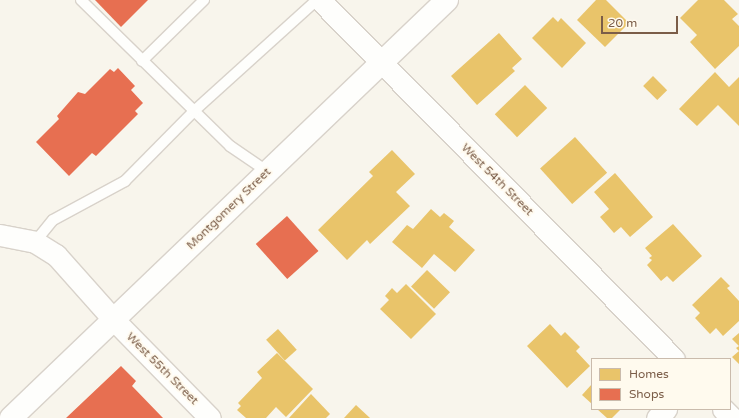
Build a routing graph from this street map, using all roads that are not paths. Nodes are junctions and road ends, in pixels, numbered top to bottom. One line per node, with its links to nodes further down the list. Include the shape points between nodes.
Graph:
1 (80, 0): 5 (lane)
2 (204, 0): 5 (lane)
3 (319, 0): 6 (street, West 54th Street); 7 (lane)
4 (447, 0): 6 (main road, Montgomery Street)
5 (142, 62): 7 (lane)
6 (381, 62): 8 (main road, Montgomery Street); 12 (street, West 54th Street)
7 (194, 111): 8 (lane, via 230,146); 10 (lane, via 125,181 53,220)
8 (268, 172): 11 (main road, Montgomery Street)
9 (0, 234): 10 (street)
10 (35, 242): 11 (street, West 55th Street, via 60,260)
11 (114, 320): 15 (main road, Montgomery Street); 16 (street, West 55th Street)
12 (673, 358)
13 (665, 410): 17 (street)
14 (724, 410): 18 (street)
15 (11, 418)
16 (210, 418)
17 (657, 418)
18 (732, 418)

